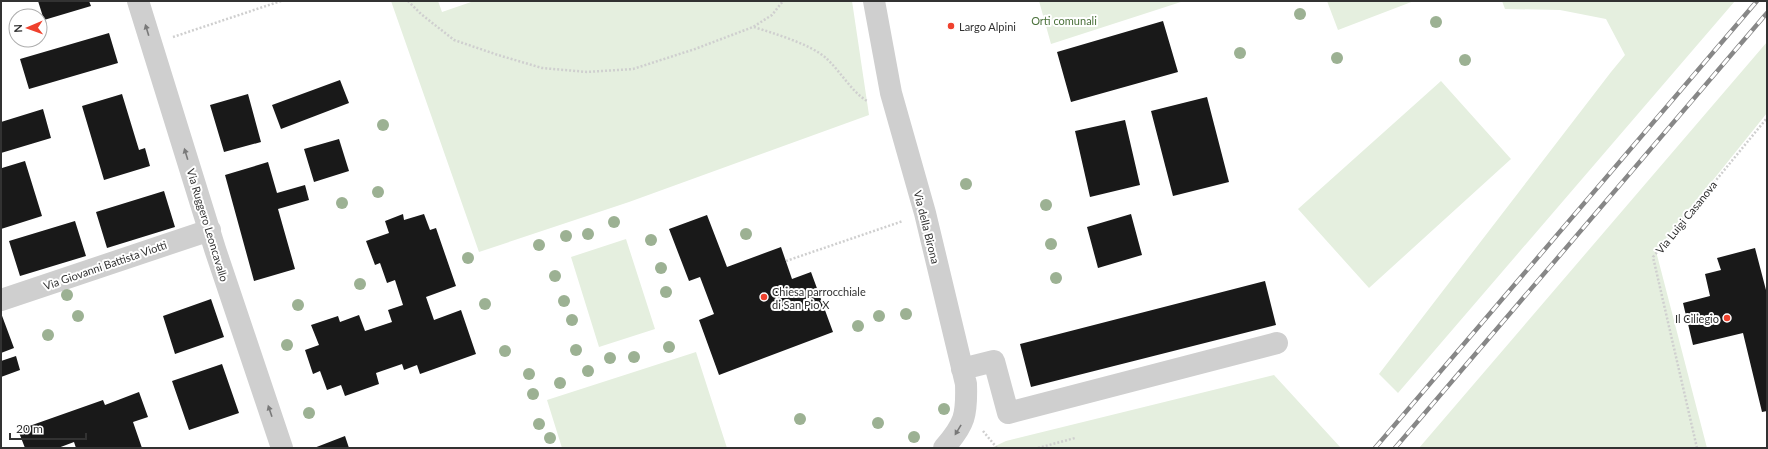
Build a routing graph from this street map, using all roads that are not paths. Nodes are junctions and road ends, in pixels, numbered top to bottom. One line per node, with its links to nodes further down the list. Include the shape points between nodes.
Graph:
1 (138, 1): 3 (street, Via Ruggero Leoncavallo, one-way to 1)
2 (874, 1): 6 (street, Via della Birona, via 891,93 925,213)
3 (210, 230): 4 (street, Via Giovanni Battista Viotti); 7 (street, Via Ruggero Leoncavallo, one-way to 3)
4 (1, 300)
5 (1277, 343): 6 (street, via 1008,413 994,361)
6 (962, 369): 8 (street, Via della Birona, one-way to 8, via 966,384 967,409 963,423)
7 (282, 448)
8 (944, 448)

